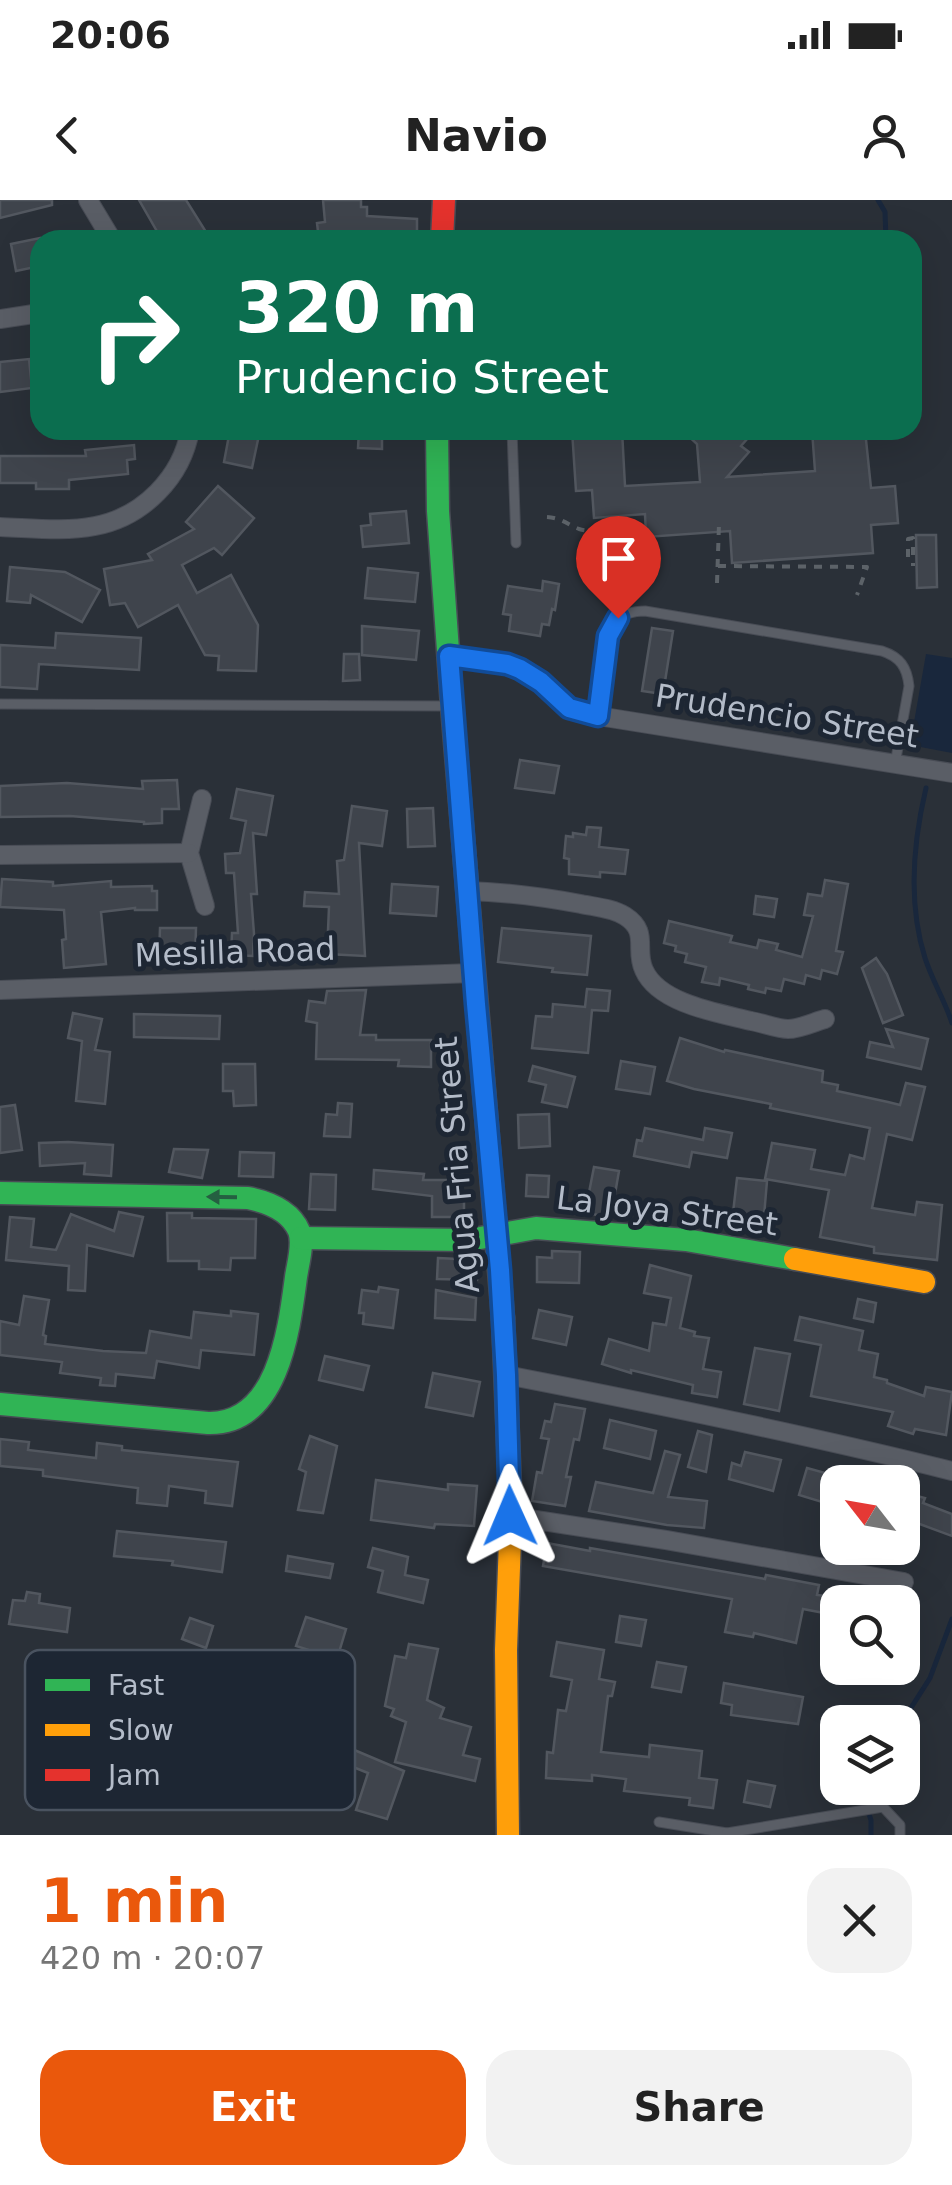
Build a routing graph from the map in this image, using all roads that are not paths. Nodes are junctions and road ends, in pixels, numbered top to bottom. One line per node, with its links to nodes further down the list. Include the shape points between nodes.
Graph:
1 (88, 200): 3 (street)
2 (444, 200): 4 (street)
3 (106, 230)
4 (442, 230)
5 (30, 314): 6 (street)
6 (0, 319)
7 (188, 440): 10 (street, via 167,482 125,516 74,528)
8 (437, 440): 12 (street, Agua Fria Street)
9 (512, 440): 11 (lane)
10 (0, 528)
11 (516, 543)
12 (449, 656): 14 (street, Agua Fria Street); 15 (street, Prudencio Street, via 520,669 569,708)
13 (0, 704): 14 (lane)
14 (452, 706): 21 (street, Agua Fria Street)
15 (598, 716): 16 (street, Prudencio Street); 16 (lane, via 610,630 618,618 646,612 897,658 909,686)
16 (895, 764): 17 (street, Prudencio Street)
17 (952, 773)
18 (202, 799): 19 (street)
19 (189, 853): 20 (street); 22 (street)
20 (0, 855)
21 (467, 890): 23 (street, Agua Fria Street); 25 (street, via 527,894 622,914 638,929 651,981 681,1001 790,1030)
22 (205, 906)
23 (473, 973): 24 (street, Mesilla Road); 27 (street, Agua Fria Street)
24 (0, 990)
25 (825, 1019)
26 (0, 1194): 28 (street, one-way to 26, via 291,1218 257,1200)
27 (496, 1236): 28 (street, La Joya Street); 29 (street, La Joya Street, via 536,1228 686,1240); 30 (street, Agua Fria Street)
28 (301, 1238): 31 (street, via 286,1346 255,1405 237,1420 204,1424)
29 (924, 1282)
30 (506, 1375): 32 (street); 33 (street, Agua Fria Street)
31 (0, 1404)
32 (952, 1471)
33 (510, 1516): 34 (street); 37 (street, Agua Fria Street)
34 (904, 1582)
35 (659, 1822): 36 (lane)
36 (727, 1834): 38 (lane, via 884,1807)
37 (508, 1835)
38 (900, 1835)

